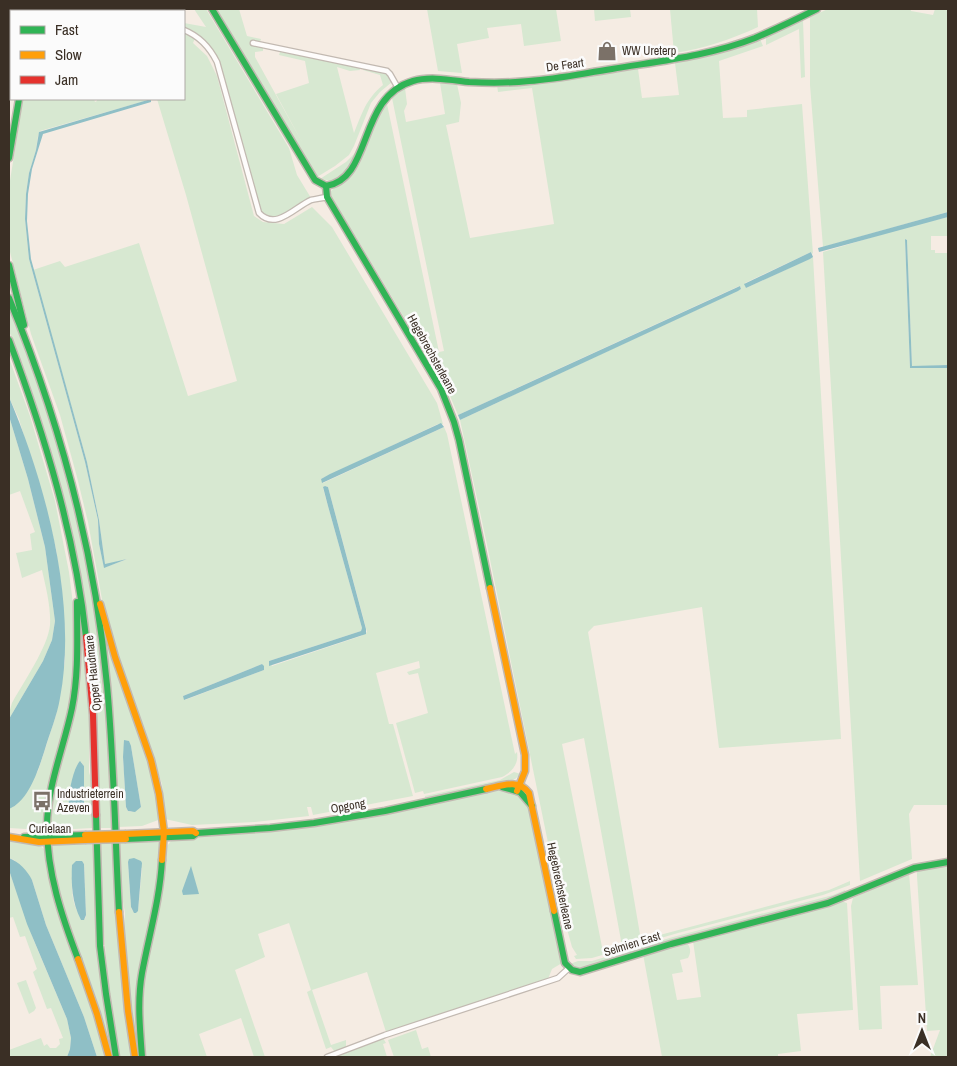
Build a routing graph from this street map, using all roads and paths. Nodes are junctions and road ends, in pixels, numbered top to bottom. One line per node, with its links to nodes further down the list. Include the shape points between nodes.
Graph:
1 (212, 9): 8 (main road, via 316,180)
2 (817, 9): 5 (main road, De Feart, via 755,38 702,55 530,81 427,80 412,81)
3 (185, 31): 9 (street, via 206,46 217,62 259,213 276,220 310,201)
4 (254, 43): 5 (street, via 387,71)
5 (398, 88): 8 (main road, De Feart, via 376,111 351,171 338,182)
6 (18, 100): 7 (main road)
7 (9, 158)
8 (326, 186): 9 (main road, Hegebrechsterleane)
9 (327, 197): 18 (main road, Hegebrechsterleane, via 441,389 454,422 525,755 526,768)
10 (9, 265): 14 (main road)
11 (9, 298): 14 (main road, Opper Haudmare)
12 (9, 340): 15 (main road)
13 (9, 346): 15 (main road)
14 (28, 346): 16 (main road, Opper Haudmare, via 62,444)
15 (16, 359): 17 (main road, via 44,441 69,539)
16 (101, 613): 19 (main road, via 153,767); 27 (main road, Opper Haudmare, via 120,937)
17 (80, 619): 22 (main road, via 73,707 50,793); 26 (main road, Opper Haudmare, via 89,668 94,732 99,928)
18 (519, 788): 19 (main road, Opgong, via 510,783 333,820 197,833 193,836); 24 (main road, Hegebrechsterleane, via 530,793 563,955)
19 (164, 835): 21 (main road, Opgong, bridge); 28 (main road, via 161,886 142,975)
20 (12, 837): 22 (main road, Curielaan, via 20,840)
21 (85, 838): 22 (main road, Curielaan)
22 (47, 839): 25 (main road, via 58,905)
23 (948, 862): 24 (main road, Selmien East, via 914,868 828,903 671,944 580,972)
24 (569, 968): 29 (street, via 558,978)
25 (109, 1057)
26 (116, 1057)
27 (136, 1057)
28 (142, 1057)
29 (327, 1057)

